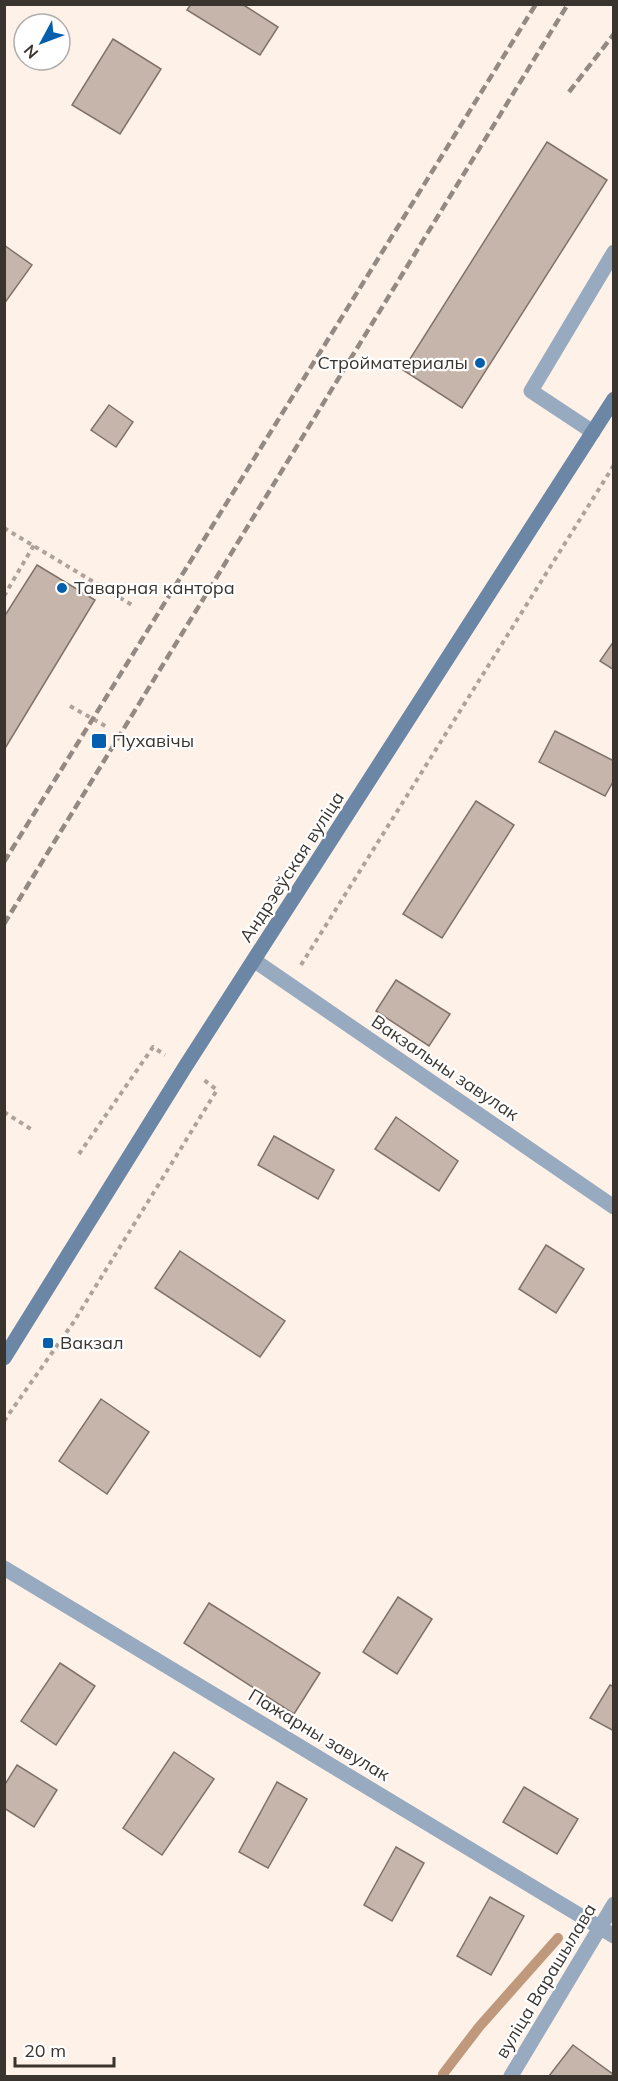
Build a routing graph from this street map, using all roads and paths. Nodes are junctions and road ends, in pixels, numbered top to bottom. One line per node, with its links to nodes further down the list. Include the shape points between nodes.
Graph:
1 (614, 252): 3 (street, via 531,391)
2 (614, 399): 3 (main road, Андрэеўская вуліца)
3 (593, 432): 11 (main road, Андрэеўская вуліца)
4 (614, 465): 12 (path)
5 (4, 528): 6 (path)
6 (34, 545): 7 (path); 8 (path)
7 (4, 596)
8 (132, 605)
9 (70, 706): 10 (path)
10 (107, 727)
11 (255, 961): 12 (street, Вакзальны завулак); 16 (main road, Андрэеўская вуліца)
12 (289, 985): 15 (street, Вакзальны завулак)
13 (4, 1112): 14 (path)
14 (34, 1131)
15 (614, 1207)
16 (4, 1358)
17 (4, 1568): 19 (street, Пажарны завулак)
18 (614, 1904): 19 (street, вуліца Варашылава)
19 (599, 1928): 20 (street, Пажарны завулак); 21 (street, вуліца Варашылава)
20 (614, 1936)
21 (512, 2076)

